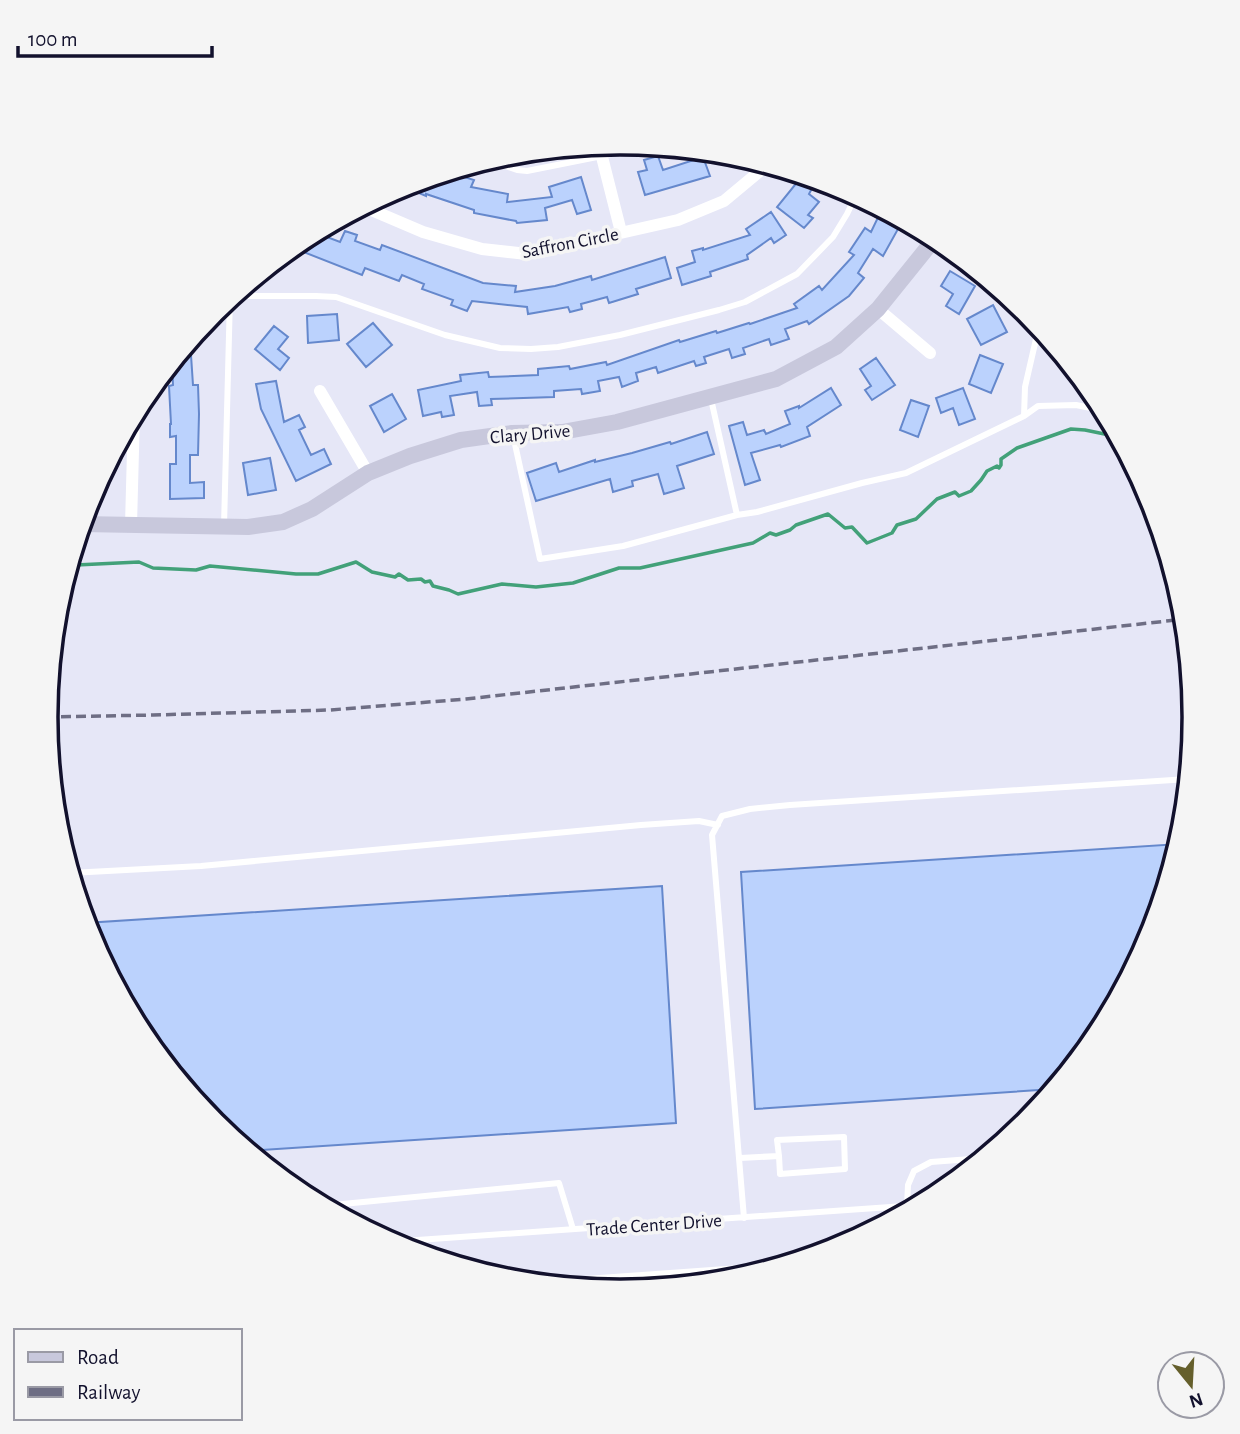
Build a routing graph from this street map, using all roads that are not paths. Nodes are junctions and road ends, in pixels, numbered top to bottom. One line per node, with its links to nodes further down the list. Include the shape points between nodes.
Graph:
1 (602, 155): 7 (street)
2 (578, 157): 3 (lane, via 527,171)
3 (507, 167)
4 (758, 172): 7 (street, Saffron Circle, via 723,201 678,220)
5 (851, 205): 9 (lane, via 833,237 797,274 745,302 558,347 500,348 445,335 337,298)
6 (375, 211): 7 (street, Saffron Circle, via 482,249 527,254)
7 (621, 232)
8 (928, 247): 10 (street, Clary Drive)
9 (247, 296)
10 (878, 309): 13 (street); 15 (street, Clary Drive, via 836,346 776,379)
11 (231, 311): 24 (lane)
12 (1035, 338): 17 (lane)
13 (930, 353)
14 (320, 391): 20 (street)
15 (711, 397): 18 (street, Clary Drive, via 562,432); 21 (lane)
16 (1089, 408): 17 (lane, via 1038,407)
17 (1024, 416): 21 (lane, via 906,473)
18 (512, 433): 20 (street, Clary Drive, via 461,440); 21 (lane, via 540,559 623,546)
19 (133, 435): 23 (street)
20 (368, 473): 24 (street, Clary Drive, via 283,522)
21 (737, 515)
22 (93, 524): 23 (street, Clary Drive)
23 (131, 525): 24 (street, Clary Drive)
24 (224, 526)
25 (1178, 780): 26 (lane, via 790,805 722,816)
26 (718, 825): 27 (lane, via 699,821 641,825 201,866); 29 (lane, via 712,835)
27 (80, 872)
28 (779, 1156): 28 (lane, via 777,1140 844,1137 845,1169 780,1174); 29 (lane)
29 (740, 1158): 34 (lane)
30 (967, 1159): 31 (lane, via 931,1162 914,1171)
31 (905, 1201)
32 (340, 1204): 35 (lane, via 559,1183)
33 (890, 1210): 34 (lane, Trade Center Drive)
34 (744, 1218): 35 (lane, Trade Center Drive)
35 (573, 1229): 36 (lane, Trade Center Drive)
36 (416, 1240)
37 (722, 1269): 38 (lane)
38 (595, 1278)

